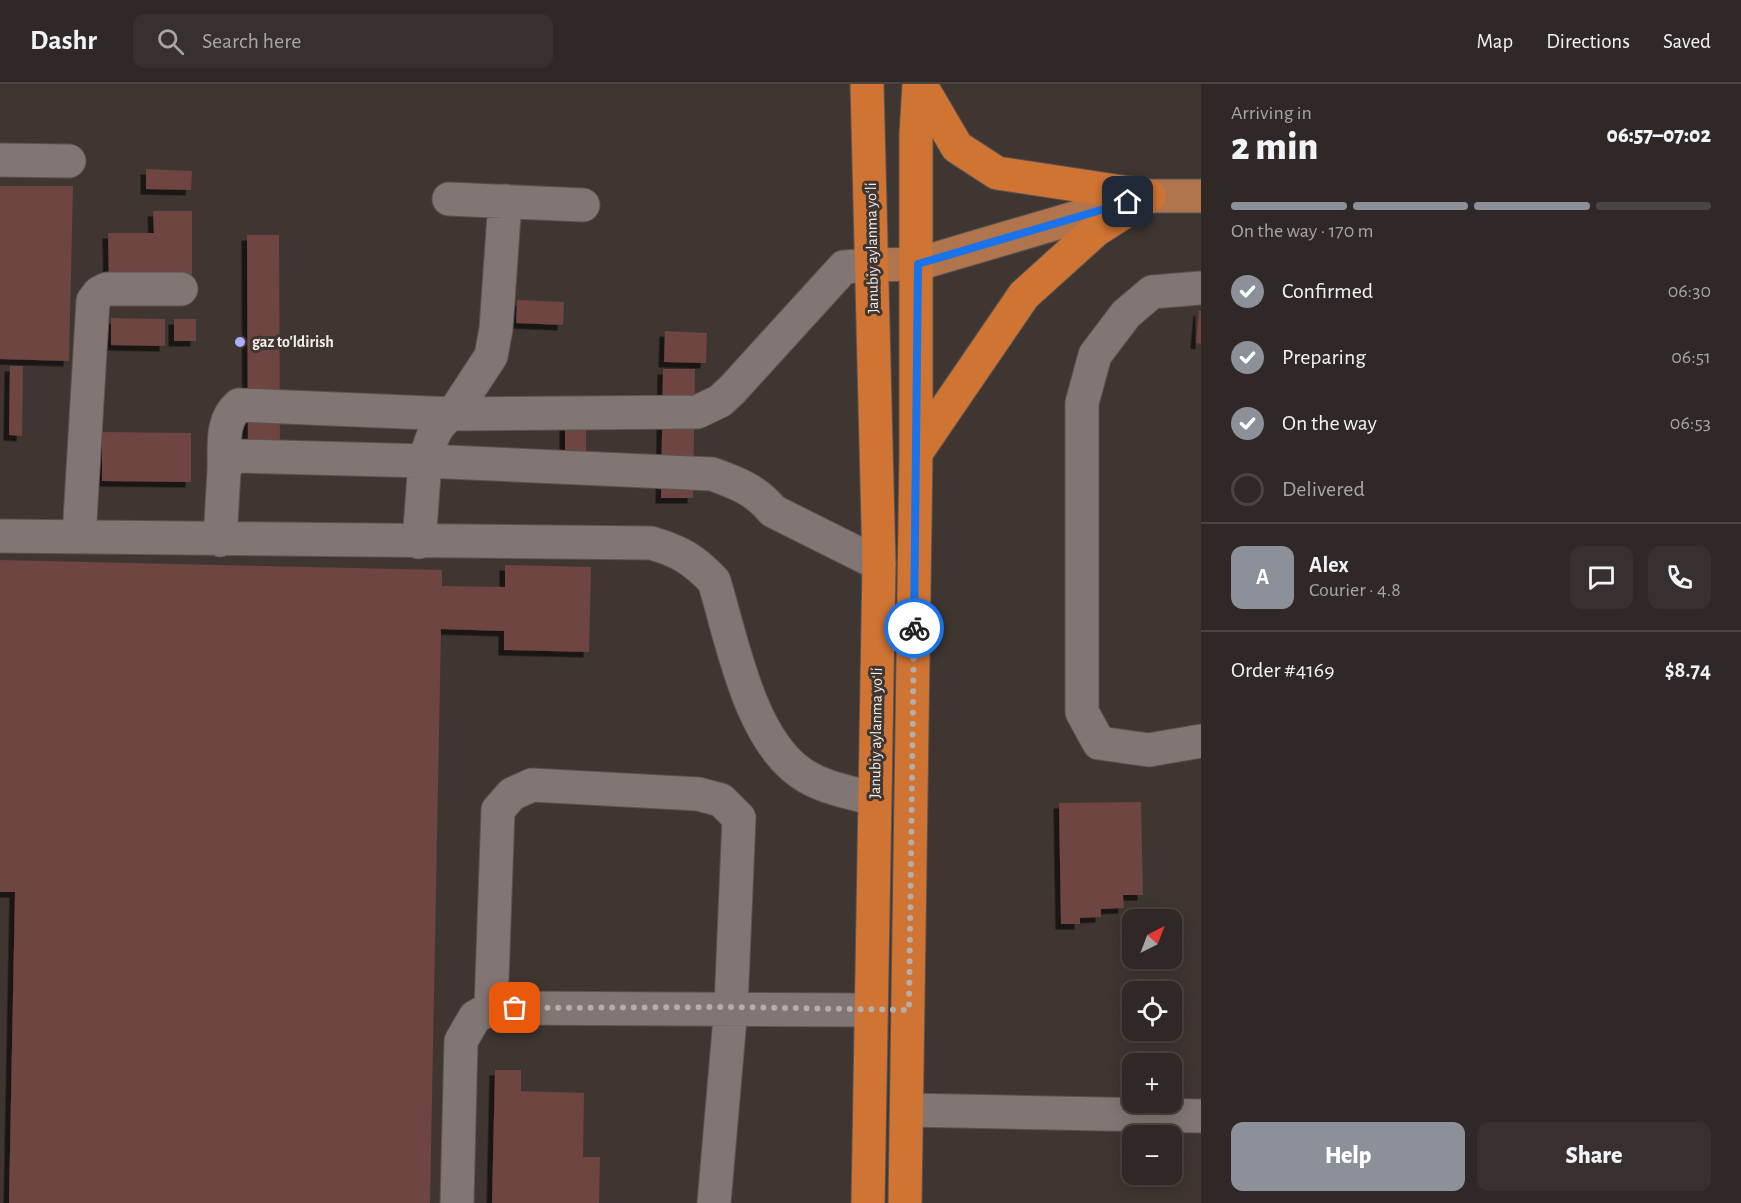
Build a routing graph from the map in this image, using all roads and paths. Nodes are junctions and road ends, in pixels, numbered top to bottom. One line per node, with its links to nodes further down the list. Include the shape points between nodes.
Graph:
1 (867, 84): 11 (highway, Janubiy aylanma yoʻli)
2 (919, 84): 5 (highway, via 957,147 997,172); 10 (highway)
3 (0, 160): 4 (street)
4 (69, 161)
5 (1149, 196): 6 (main road); 10 (main road); 15 (highway, via 1096,230 1024,295)
6 (1201, 196)
7 (449, 199): 8 (street)
8 (505, 201): 9 (street); 14 (street, via 496,329 490,356)
9 (583, 205)
10 (918, 264): 11 (main road); 15 (highway)
11 (873, 265): 14 (street, via 844,267 732,390 697,412); 22 (highway, Janubiy aylanma yoʻli)
12 (1201, 288): 23 (street, via 1152,292 1126,314 1095,355 1082,403 1082,712 1098,743 1149,750)
13 (181, 289): 19 (street, via 107,289 93,301)
14 (453, 414): 16 (street, via 440,423); 17 (street, via 239,405 226,423)
15 (916, 453): 28 (highway)
16 (425, 461): 17 (street, via 240,456 230,460); 21 (street); 22 (street, via 712,474 747,487 773,511)
17 (224, 471): 20 (street)
18 (0, 536): 19 (street)
19 (79, 537): 20 (street)
20 (220, 540): 21 (street)
21 (419, 542): 24 (street, via 651,543 678,551 714,581 758,721 775,747 816,782)
22 (879, 564): 24 (highway, Janubiy aylanma yoʻli)
23 (1201, 741)
24 (874, 799): 27 (highway, Janubiy aylanma yoʻli)
25 (731, 1007): 26 (street); 26 (street, via 739,818 721,800 698,794 532,785 512,794 498,810); 27 (street); 32 (street)
26 (491, 1008): 31 (street, via 475,1017 461,1041)
27 (871, 1010): 28 (highway); 33 (highway, Janubiy aylanma yoʻli)
28 (909, 1010): 29 (highway)
29 (907, 1110): 30 (street); 34 (highway)
30 (1201, 1116)
31 (457, 1203)
32 (714, 1203)
33 (868, 1203)
34 (905, 1203)

